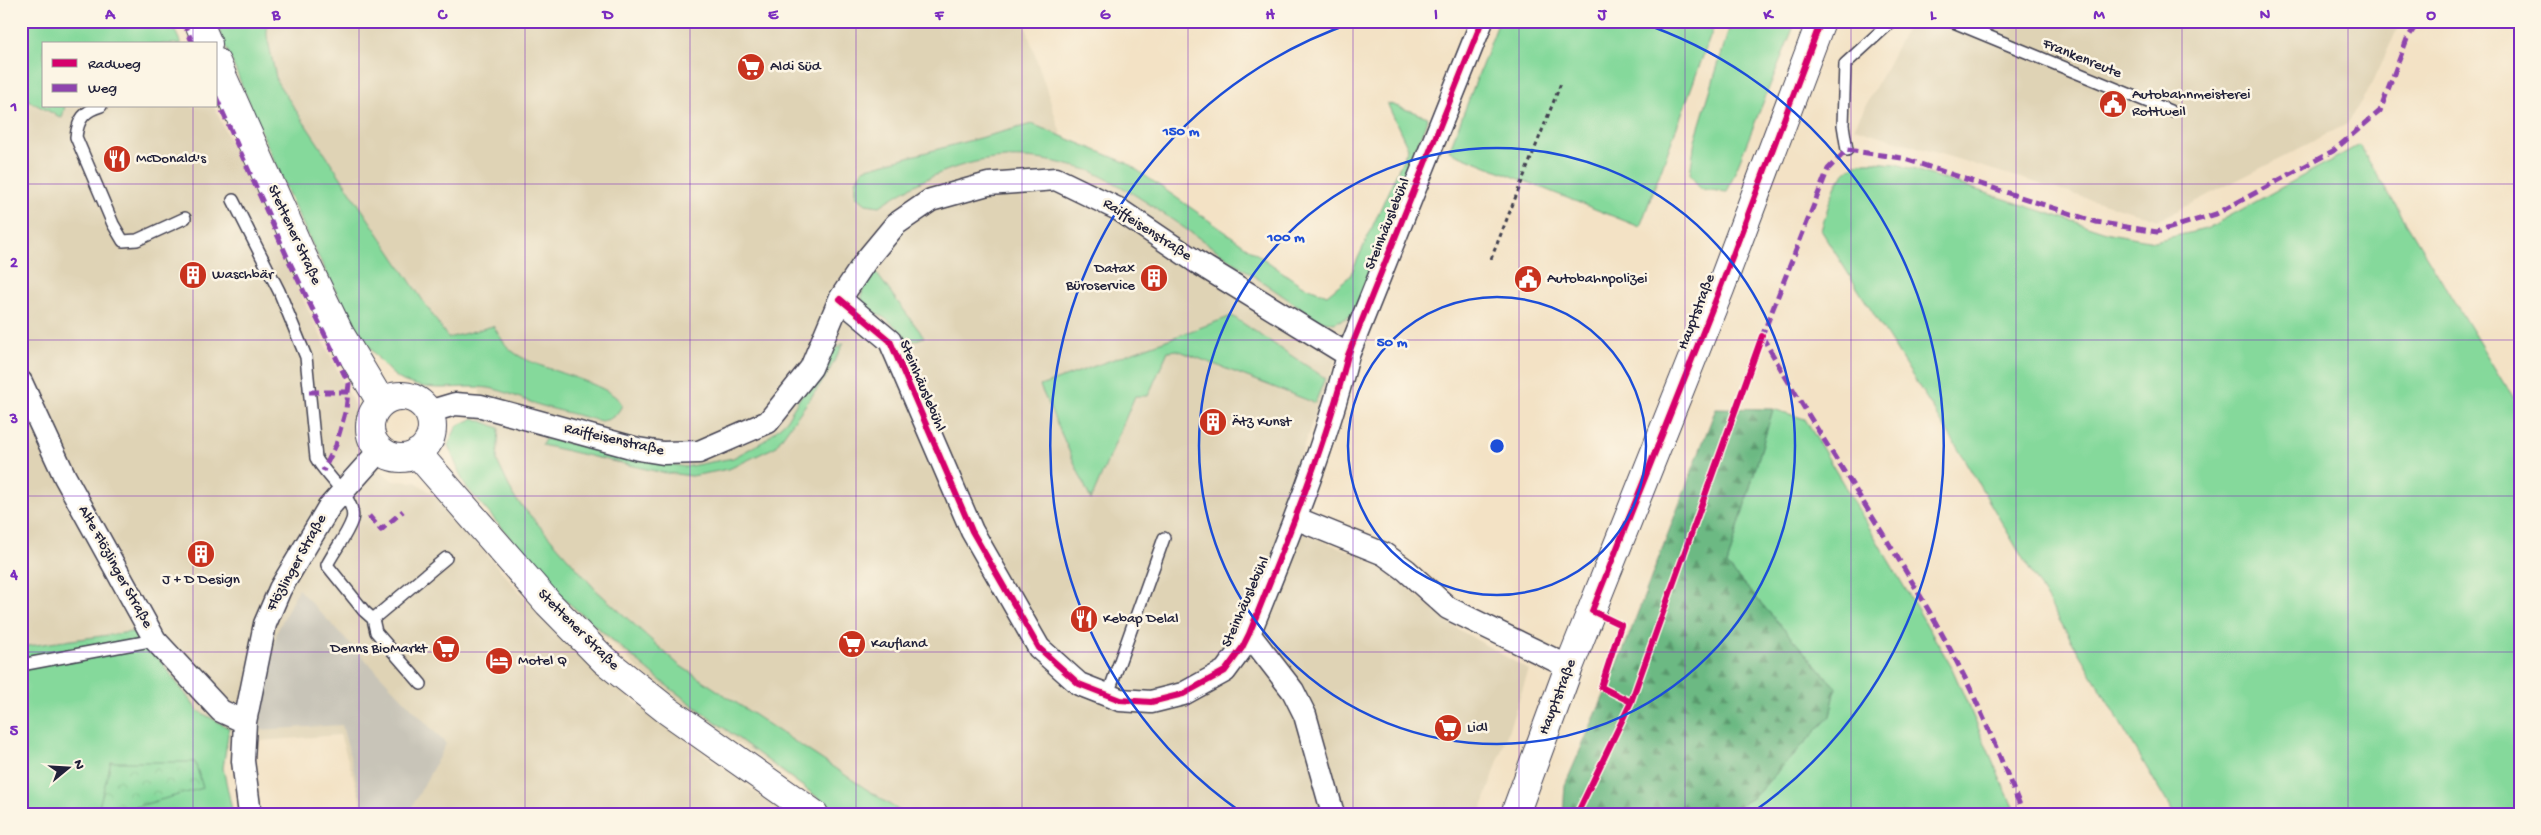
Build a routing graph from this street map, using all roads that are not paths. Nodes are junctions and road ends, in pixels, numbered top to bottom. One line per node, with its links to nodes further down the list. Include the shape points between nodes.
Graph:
1 (198, 21): 6 (street)
2 (1482, 21): 14 (street, Steinhäuslebühl)
3 (1822, 21): 28 (street, Hauptstraße, via 1720,289)
4 (1892, 21): 10 (lane, via 1845,64 1843,124)
5 (1954, 22): 9 (lane, Frankenreute)
6 (207, 42)
7 (218, 66): 16 (street, Stettener Straße, via 340,334)
8 (95, 108): 12 (lane, via 78,122 76,137 123,241 137,240)
9 (2170, 111)
10 (1847, 150)
11 (233, 200): 20 (lane, via 279,292 306,357 316,458)
12 (185, 218)
13 (840, 299): 14 (street, Raiffeisenstraße, via 896,224 931,200 988,184 1056,179 1118,209 1195,261); 17 (street, Raiffeisenstraße, via 811,368 772,418 699,452 663,453 638,449 481,406 455,404); 30 (street, Steinhäuslebühl, via 890,341 965,517 1039,648 1079,684)
14 (1348, 355): 21 (street, Steinhäuslebühl, via 1334,411)
15 (21, 382): 26 (street, Alte Flözlinger Straße, via 65,477)
16 (381, 402): 17 (street, via 391,397 406,396 421,403); 18 (street, via 370,418 369,427)
17 (428, 412): 19 (street, via 431,420 429,439)
18 (380, 450): 19 (street, via 399,458); 20 (street, Flözlinger Straße)
19 (417, 453): 33 (street, Stettener Straße, via 548,603 604,660 668,711)
20 (342, 492): 24 (lane, via 354,510 352,521 327,565); 31 (street, Flözlinger Straße, via 328,507 307,542 280,589 265,624)
21 (1295, 518): 25 (street, Steinhäuslebühl); 28 (street, via 1384,554 1448,608)
22 (1164, 538): 30 (lane)
23 (446, 558): 24 (lane)
24 (373, 619): 29 (lane, via 376,632)
25 (1249, 634): 30 (street, Steinhäuslebühl, via 1225,671 1183,694 1151,702); 34 (street, Steinhäuslebühl, via 1293,691 1305,715)
26 (155, 640): 27 (lane); 31 (street, Alte Flözlinger Straße, via 221,711)
27 (21, 665)
28 (1569, 667): 35 (street, Hauptstraße)
29 (421, 684)
30 (1107, 697)
31 (245, 722): 32 (street, Flözlinger Straße, via 243,761)
32 (250, 814)
33 (814, 814)
34 (1333, 814)
35 (1515, 814)

